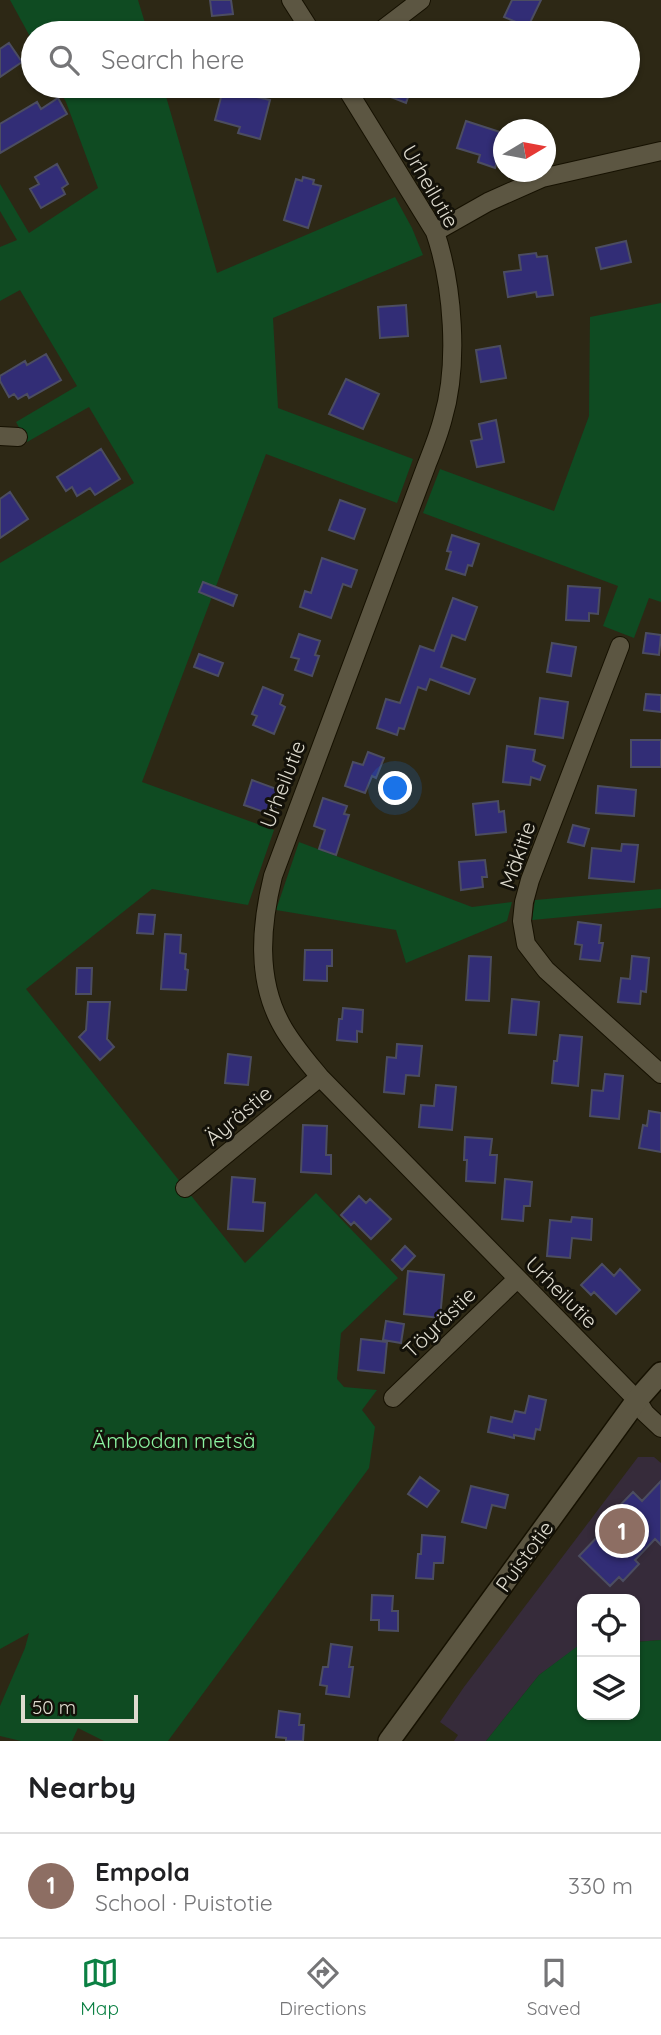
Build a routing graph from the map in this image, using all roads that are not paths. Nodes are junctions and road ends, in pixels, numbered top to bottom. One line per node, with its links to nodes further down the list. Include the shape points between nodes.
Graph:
1 (291, 0): 3 (street)
2 (421, 0): 4 (street)
3 (304, 21)
4 (394, 21)
5 (352, 98): 7 (street, Urheilutie)
6 (661, 151): 7 (street, via 542,178)
7 (435, 232): 10 (street, Urheilutie, via 450,316 450,384 444,417 286,837 265,908 262,962 268,993 281,1024)
8 (620, 646): 9 (street, Mäkitie, via 530,880 522,921 526,944 546,970)
9 (661, 1074)
10 (320, 1077): 11 (street, Äyrästie); 12 (street, Urheilutie)
11 (185, 1188)
12 (517, 1279): 14 (street, Töyrästie); 15 (street, Urheilutie)
13 (661, 1373): 15 (street, Puistotie)
14 (393, 1398)
15 (637, 1400): 16 (street, Urheilutie); 17 (street, Puistotie)
16 (661, 1428)
17 (388, 1741)

